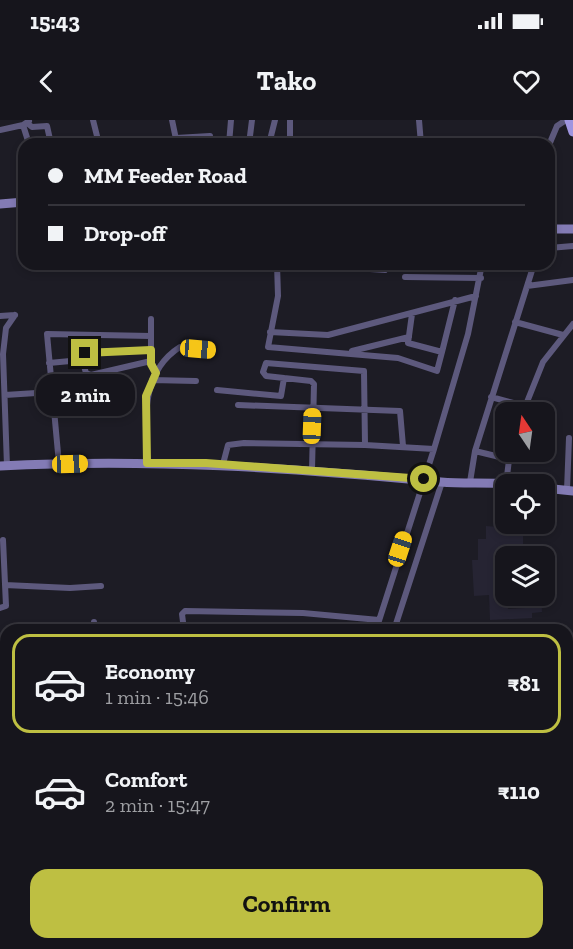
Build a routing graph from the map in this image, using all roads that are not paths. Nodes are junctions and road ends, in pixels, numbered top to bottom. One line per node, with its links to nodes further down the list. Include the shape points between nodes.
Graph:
1 (93, 120): 15 (street)
2 (172, 120): 16 (street)
3 (231, 120): 18 (street)
4 (252, 120): 19 (street)
5 (275, 120): 20 (street)
6 (291, 120): 21 (street)
7 (419, 120): 22 (street)
8 (568, 120): 11 (main road); 23 (street, via 557,126)
9 (26, 123): 10 (street); 13 (street); 14 (street, via 32,127 47,126)
10 (0, 130)
11 (573, 132)
12 (210, 136): 17 (street)
13 (27, 138)
14 (50, 138)
15 (98, 138)
16 (175, 138)
17 (196, 138)
18 (230, 138)
19 (250, 138)
20 (270, 138)
21 (290, 138)
22 (420, 138)
23 (552, 138)
24 (18, 202): 25 (street)
25 (0, 204)
26 (555, 229): 27 (street)
27 (573, 229)
28 (573, 246): 29 (street)
29 (555, 248)
30 (277, 270): 44 (street, via 278,296)
31 (482, 270): 34 (street)
32 (532, 270): 36 (street)
33 (405, 277): 34 (street)
34 (481, 278): 37 (street)
35 (573, 280): 36 (street)
36 (527, 286): 42 (street)
37 (476, 296): 38 (street); 71 (street)
38 (455, 300): 39 (street); 51 (street)
39 (412, 314): 44 (street, via 328,335); 47 (street)
40 (0, 316): 60 (street, via 15,315 6,328)
41 (151, 319): 46 (street)
42 (515, 322): 45 (street); 61 (street)
43 (573, 324): 45 (street)
44 (270, 332): 51 (street, via 268,347 398,358 437,371)
45 (563, 335): 63 (street, via 543,362)
46 (151, 336): 48 (street); 54 (street, via 49,333)
47 (409, 337): 50 (street); 51 (street, via 408,343)
48 (151, 350): 52 (street, via 88,352); 53 (street)
49 (213, 350): 55 (street, via 180,347)
50 (352, 351)
51 (441, 352)
52 (82, 359): 53 (street, via 86,373 91,375); 54 (street)
53 (151, 361): 55 (street)
54 (49, 363): 59 (street)
55 (154, 376): 57 (street); 74 (street, via 146,396)
56 (284, 378): 58 (street, via 281,396); 65 (street, via 313,382); 66 (street, via 264,375 266,363 364,371)
57 (196, 381)
58 (217, 390)
59 (52, 392): 60 (street); 75 (street)
60 (5, 395): 77 (street)
61 (491, 397): 62 (street); 72 (street)
62 (505, 402)
63 (527, 402)
64 (238, 405): 65 (street)
65 (313, 408): 66 (street); 68 (street)
66 (365, 411): 69 (street); 70 (street, via 401,412)
67 (569, 438): 84 (street)
68 (312, 444): 69 (street); 76 (street, via 230,444); 78 (street)
69 (365, 445): 70 (street)
70 (403, 446): 71 (street)
71 (434, 449): 79 (street)
72 (475, 451): 73 (street); 81 (street)
73 (495, 456)
74 (147, 463): 75 (street); 76 (street)
75 (59, 464): 77 (street)
76 (224, 464): 78 (street)
77 (4, 466)
78 (312, 470): 79 (street)
79 (424, 479): 80 (street); 89 (street)
80 (442, 482): 81 (street); 92 (street)
81 (470, 482): 82 (street)
82 (495, 483)
83 (555, 489): 84 (street)
84 (570, 490)
85 (3, 540): 86 (street)
86 (5, 585): 87 (street); 88 (street, via 6,606)
87 (101, 586)
88 (0, 608)
89 (379, 620): 90 (street, via 303,613 185,610); 91 (street)
90 (183, 624)
91 (378, 624)
92 (396, 624)

